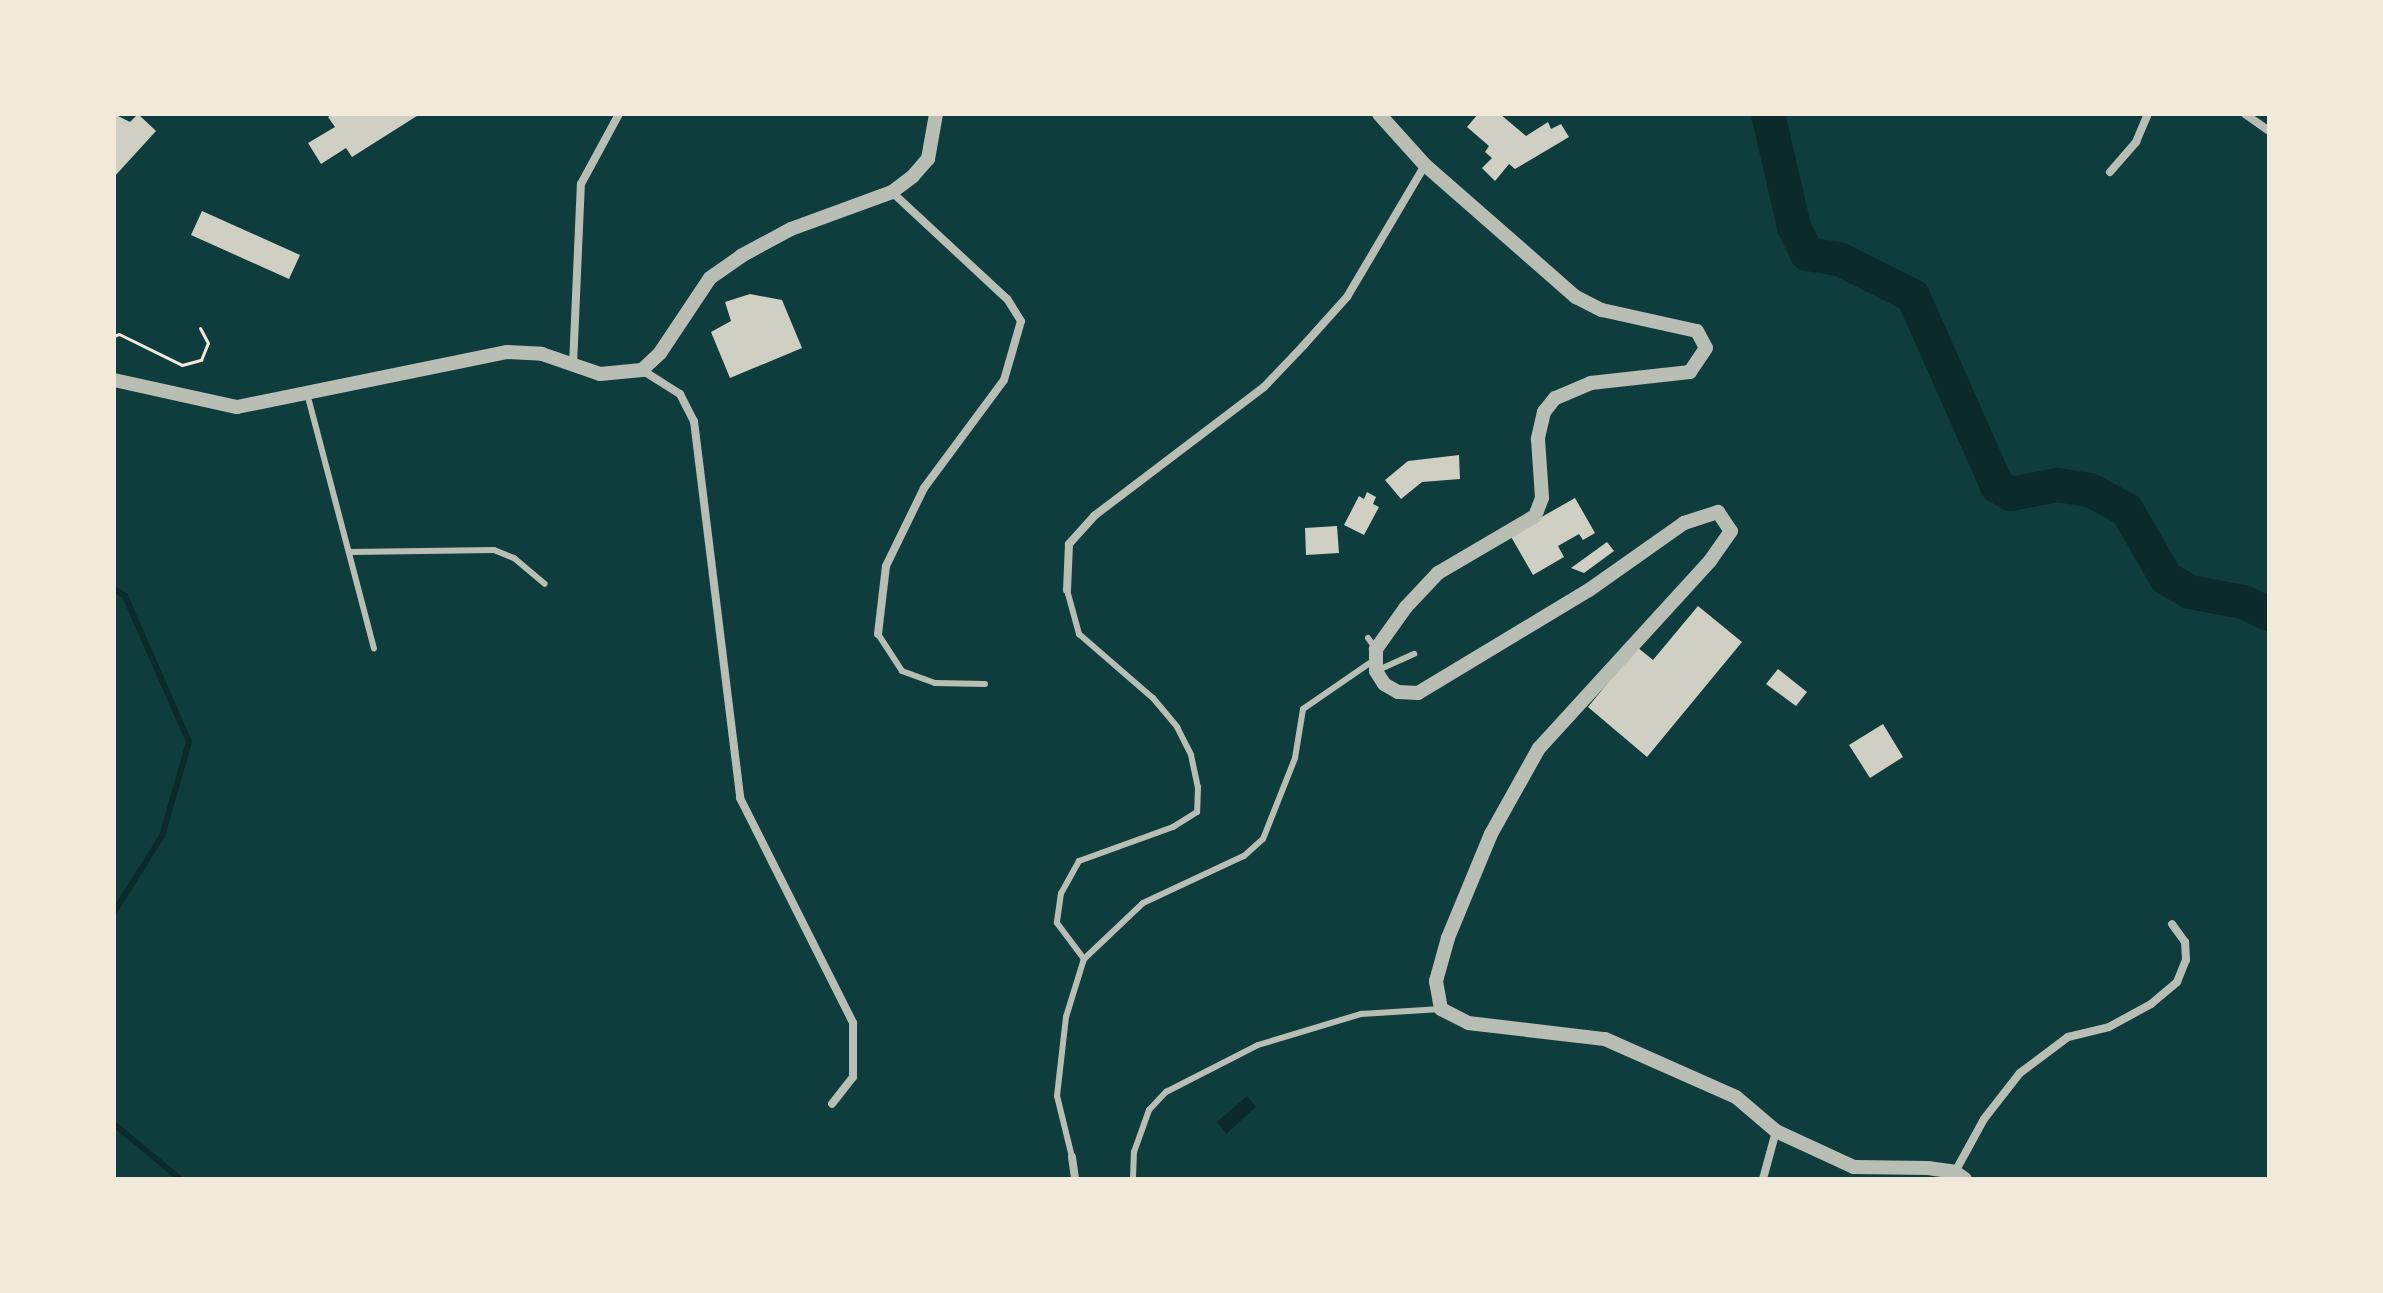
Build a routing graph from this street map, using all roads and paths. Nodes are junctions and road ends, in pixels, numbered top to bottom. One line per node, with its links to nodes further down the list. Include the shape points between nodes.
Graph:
1 (619, 114): 12 (street, via 581,184)
2 (936, 114): 9 (street, via 928,159)
3 (1379, 114): 7 (street)
4 (2148, 114): 8 (street, via 2136,142)
5 (2245, 114): 6 (street)
6 (2269, 131)
7 (1425, 165): 18 (street, via 1347,297 1303,346 1264,387 1094,516 1069,544); 21 (street, via 1576,297 1602,310 1697,331 1706,348 1690,372 1591,383 1555,398 1544,412 1538,439 1542,498 1535,516 1438,573)
8 (2110, 172)
9 (892, 192): 13 (street, via 791,229 710,278); 19 (street, via 1007,299 1021,321 1004,380 924,488 886,566)
10 (200, 328): 11 (path, via 208,343 201,360 182,365)
11 (114, 336)
12 (573, 365): 13 (street, via 622,375); 15 (street, via 542,354 507,352 418,368)
13 (642, 370): 27 (street, via 680,394 694,421 740,798 853,1023 853,1077)
14 (114, 380): 15 (street, via 237,407)
15 (308, 397): 16 (lane)
16 (351, 552): 17 (lane, via 494,550 514,558); 20 (lane)
17 (545, 584)
18 (1067, 590): 25 (lane, via 1079,634 1153,698 1177,727 1198,787 1197,812 1173,827 1079,861 1061,893 1057,923)
19 (878, 634): 23 (lane, via 902,671 935,683)
20 (374, 648)
21 (1373, 654): 22 (lane); 25 (lane, via 1303,709 1295,758 1263,839 1232,862 1143,903); 26 (street, via 1384,684 1398,692 1418,693 1589,590 1684,523 1718,512 1731,531 1539,748 1491,834 1458,914 1436,981)
22 (1414, 654)
23 (985, 684)
24 (2172, 924): 30 (street, via 2185,942 2186,960 2177,982 2109,1027 2068,1037 2020,1073 1984,1119)
25 (1084, 959): 29 (lane, via 1066,1017 1057,1096)
26 (1441, 1009): 28 (street, via 1468,1023 1605,1039 1736,1097); 32 (lane, via 1361,1014 1272,1040 1166,1092 1149,1110 1134,1152)
27 (832, 1104)
28 (1776, 1131): 30 (street, via 1854,1167); 33 (street)
29 (1072, 1157): 31 (street)
30 (1960, 1175)
31 (1075, 1179)
32 (1133, 1179)
33 (1763, 1179)

